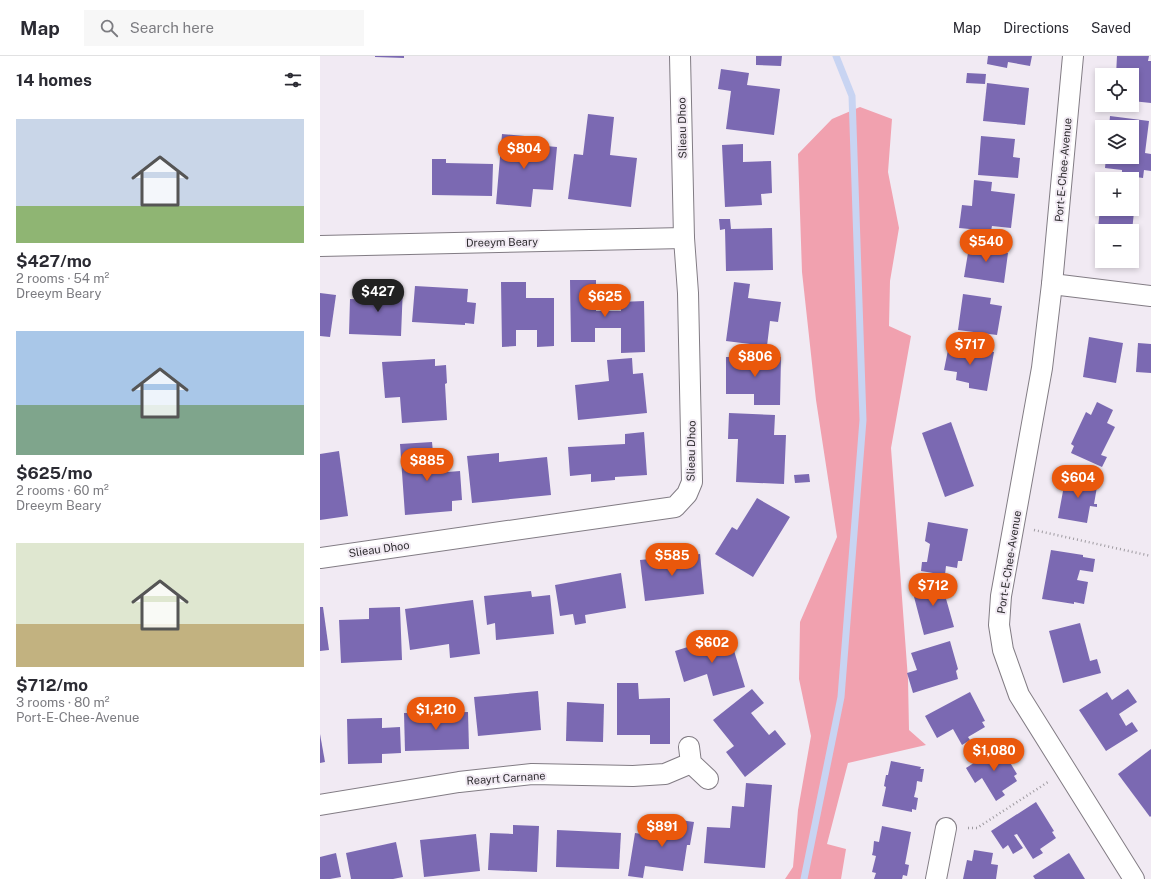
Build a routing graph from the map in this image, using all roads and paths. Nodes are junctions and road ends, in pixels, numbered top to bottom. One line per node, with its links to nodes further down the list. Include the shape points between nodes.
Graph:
1 (680, 56): 3 (street, Slieau Dhoo)
2 (1073, 56): 5 (street, Port-E-Chee-Avenue)
3 (684, 238): 4 (street, Dreeym Beary); 9 (street, Slieau Dhoo, via 688,292 692,482 687,494 675,507)
4 (320, 246)
5 (1052, 284): 6 (street); 7 (street, Port-E-Chee-Avenue, via 1042,368)
6 (1151, 296)
7 (1014, 525): 8 (path); 15 (street, Port-E-Chee-Avenue, via 1001,596 999,625 1003,650 1019,695)
8 (1151, 556)
9 (320, 558)
10 (708, 779): 12 (street, Reayrt Carnane, via 690,755 665,774 532,774 459,782)
11 (1050, 780): 13 (path, via 977,828)
12 (320, 805)
13 (946, 828): 14 (street)
14 (936, 879)
15 (1134, 879)

